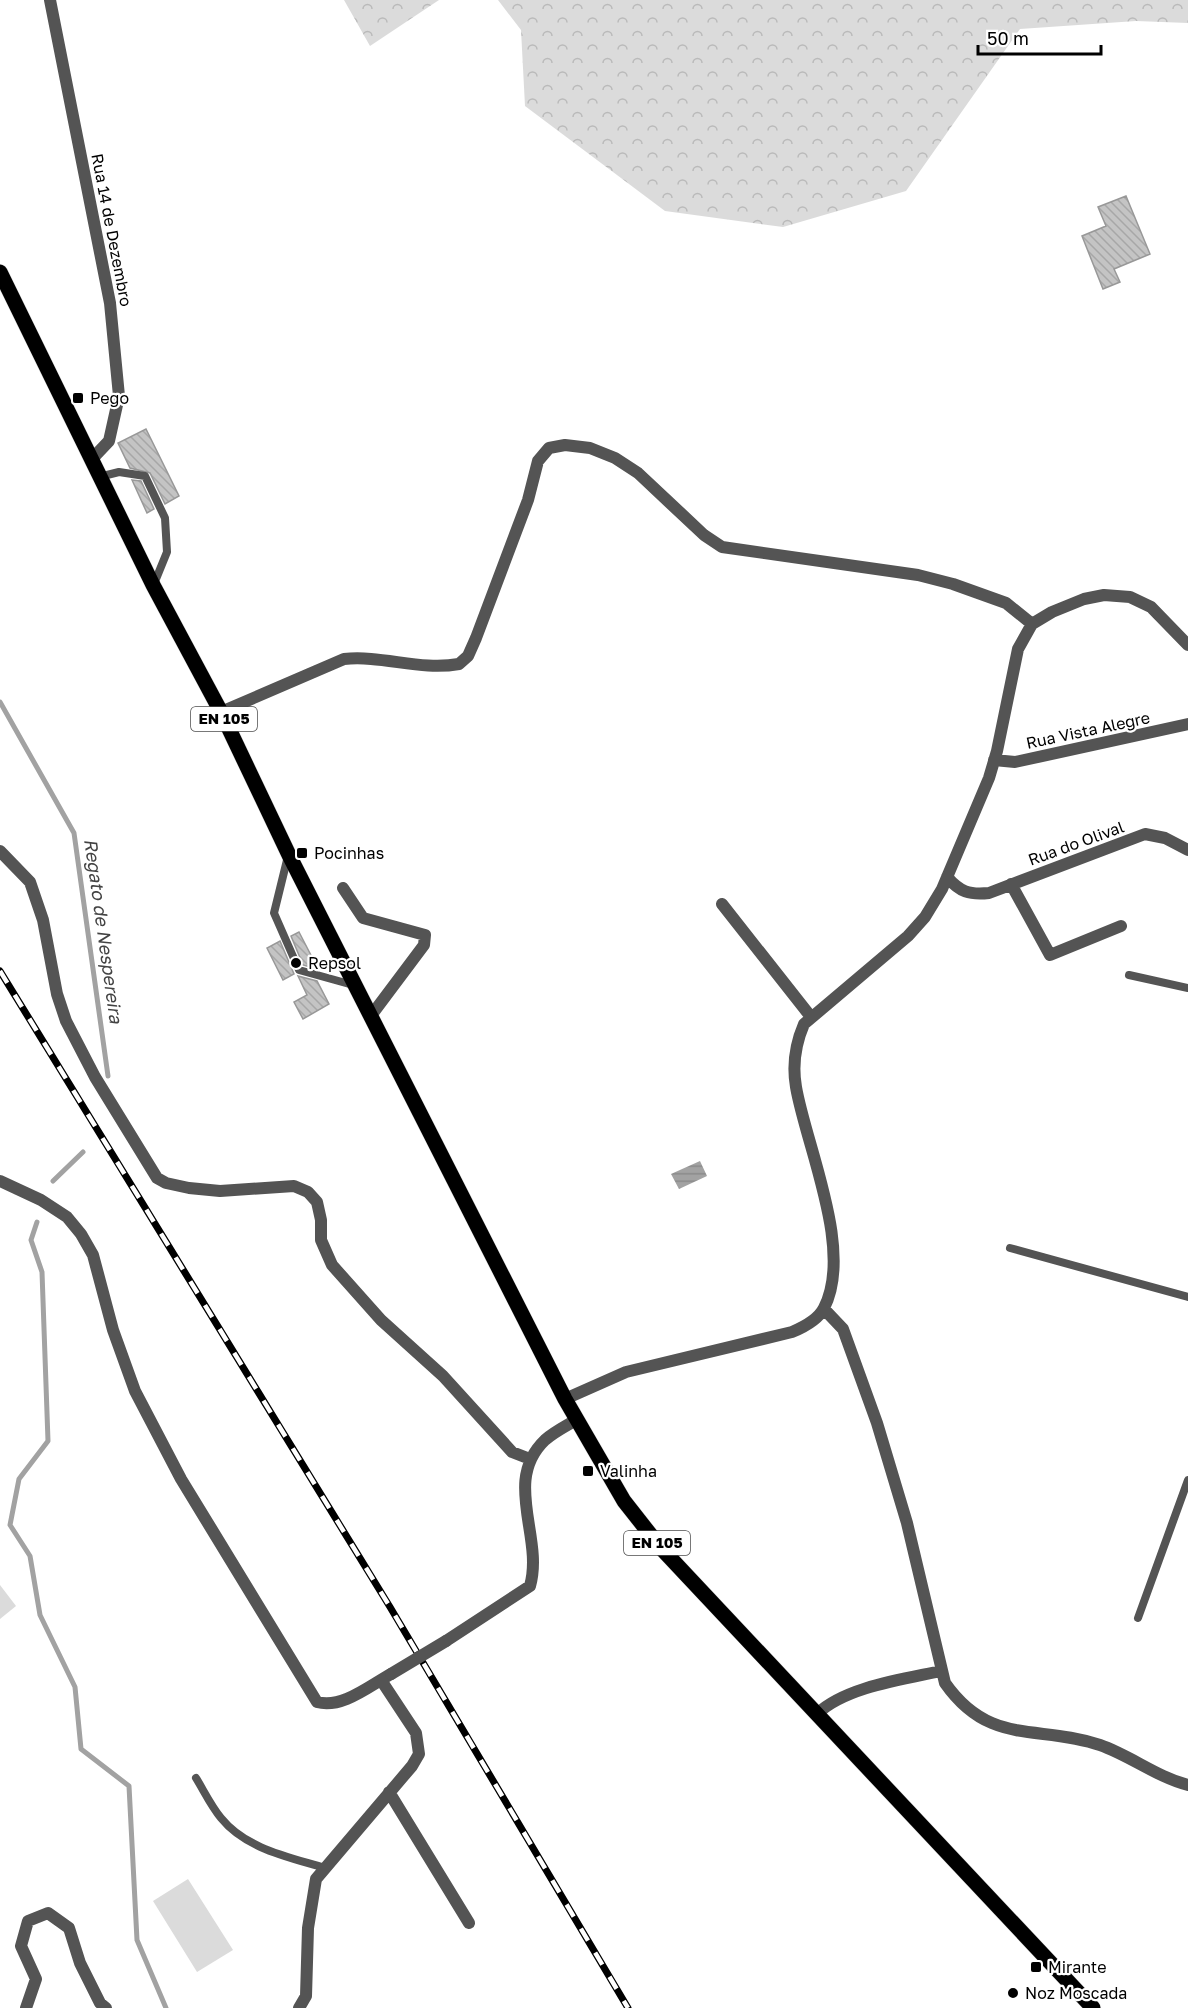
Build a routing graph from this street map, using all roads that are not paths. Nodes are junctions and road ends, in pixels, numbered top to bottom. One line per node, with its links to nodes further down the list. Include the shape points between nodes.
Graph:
1 (50, 0): 3 (street, Rua 14 de Dezembro, via 110,303 119,396 109,441)
2 (0, 272): 3 (main road, EN 105)
3 (91, 460): 4 (main road, EN 105)
4 (99, 477): 5 (main road, EN 105); 5 (lane, via 119,472 145,476 165,518 167,552)
5 (153, 585): 8 (main road, EN 105)
6 (1032, 624): 7 (street, via 1084,599 1104,595 1130,597 1151,607); 8 (street, via 1006,603 927,577 722,547 638,473 615,458 590,448 565,445 549,448 538,461 528,500 476,638 468,656 459,664 420,667 363,657 344,659); 10 (street, via 1018,649)
7 (1188, 645)
8 (221, 712): 13 (main road, EN 105)
9 (1188, 724): 10 (street, Rua Vista Alegre, via 1015,762)
10 (994, 760): 14 (street)
11 (0, 851): 30 (street, via 21,870 38,899 66,1021 157,1178 189,1188 220,1191 294,1186 308,1192 316,1202 321,1240 332,1265 381,1320 467,1400 512,1452)
12 (1187, 852): 15 (street, Rua do Olival, via 1165,838 1145,834)
13 (289, 855): 20 (main road, EN 105); 20 (lane, via 274,913 299,970)
14 (947, 877): 15 (street, Rua do Olival, via 959,891 974,895); 23 (street, via 925,917 908,936)
15 (1011, 884): 18 (street, via 1050,954)
16 (343, 888): 22 (street, via 363,918 425,935 424,945)
17 (722, 904): 23 (street)
18 (1120, 926)
19 (1129, 975): 21 (lane)
20 (354, 985): 22 (main road, EN 105)
21 (1188, 988)
22 (370, 1017): 28 (main road, EN 105)
23 (811, 1017): 27 (street, via 796,1044 794,1064 796,1087 830,1222 833,1266)
24 (0, 1181): 34 (street, via 67,1217 81,1234 93,1255 113,1330 135,1391 181,1479 316,1702 337,1703)
25 (1010, 1248): 26 (lane)
26 (1188, 1297)
27 (824, 1309): 28 (street, via 808,1325 792,1332 626,1372); 33 (street, via 843,1329 877,1423 907,1523)
28 (565, 1399): 29 (main road, EN 105)
29 (576, 1420): 30 (street, via 546,1440); 35 (main road, EN 105, via 624,1501 662,1548)
30 (530, 1459): 34 (street, bridge, via 524,1481 534,1571 530,1586)
31 (1188, 1480): 32 (lane)
32 (1138, 1618)
33 (941, 1671): 35 (street, via 839,1699); 37 (street, via 955,1697 990,1724 1100,1745)
34 (386, 1677): 38 (street, via 420,1747 417,1760)
35 (817, 1714): 44 (main road, EN 105)
36 (196, 1778): 39 (lane, via 221,1818 238,1833 262,1849)
37 (1188, 1785)
38 (389, 1792): 39 (street); 40 (street)
39 (325, 1868): 43 (street, via 316,1879 308,1928 306,1996)
40 (469, 1923)
41 (26, 2008): 42 (street, via 36,1979 21,1946 28,1921 48,1913 69,1929 80,1963)
42 (106, 2008)
43 (299, 2008)
44 (1093, 2008)

